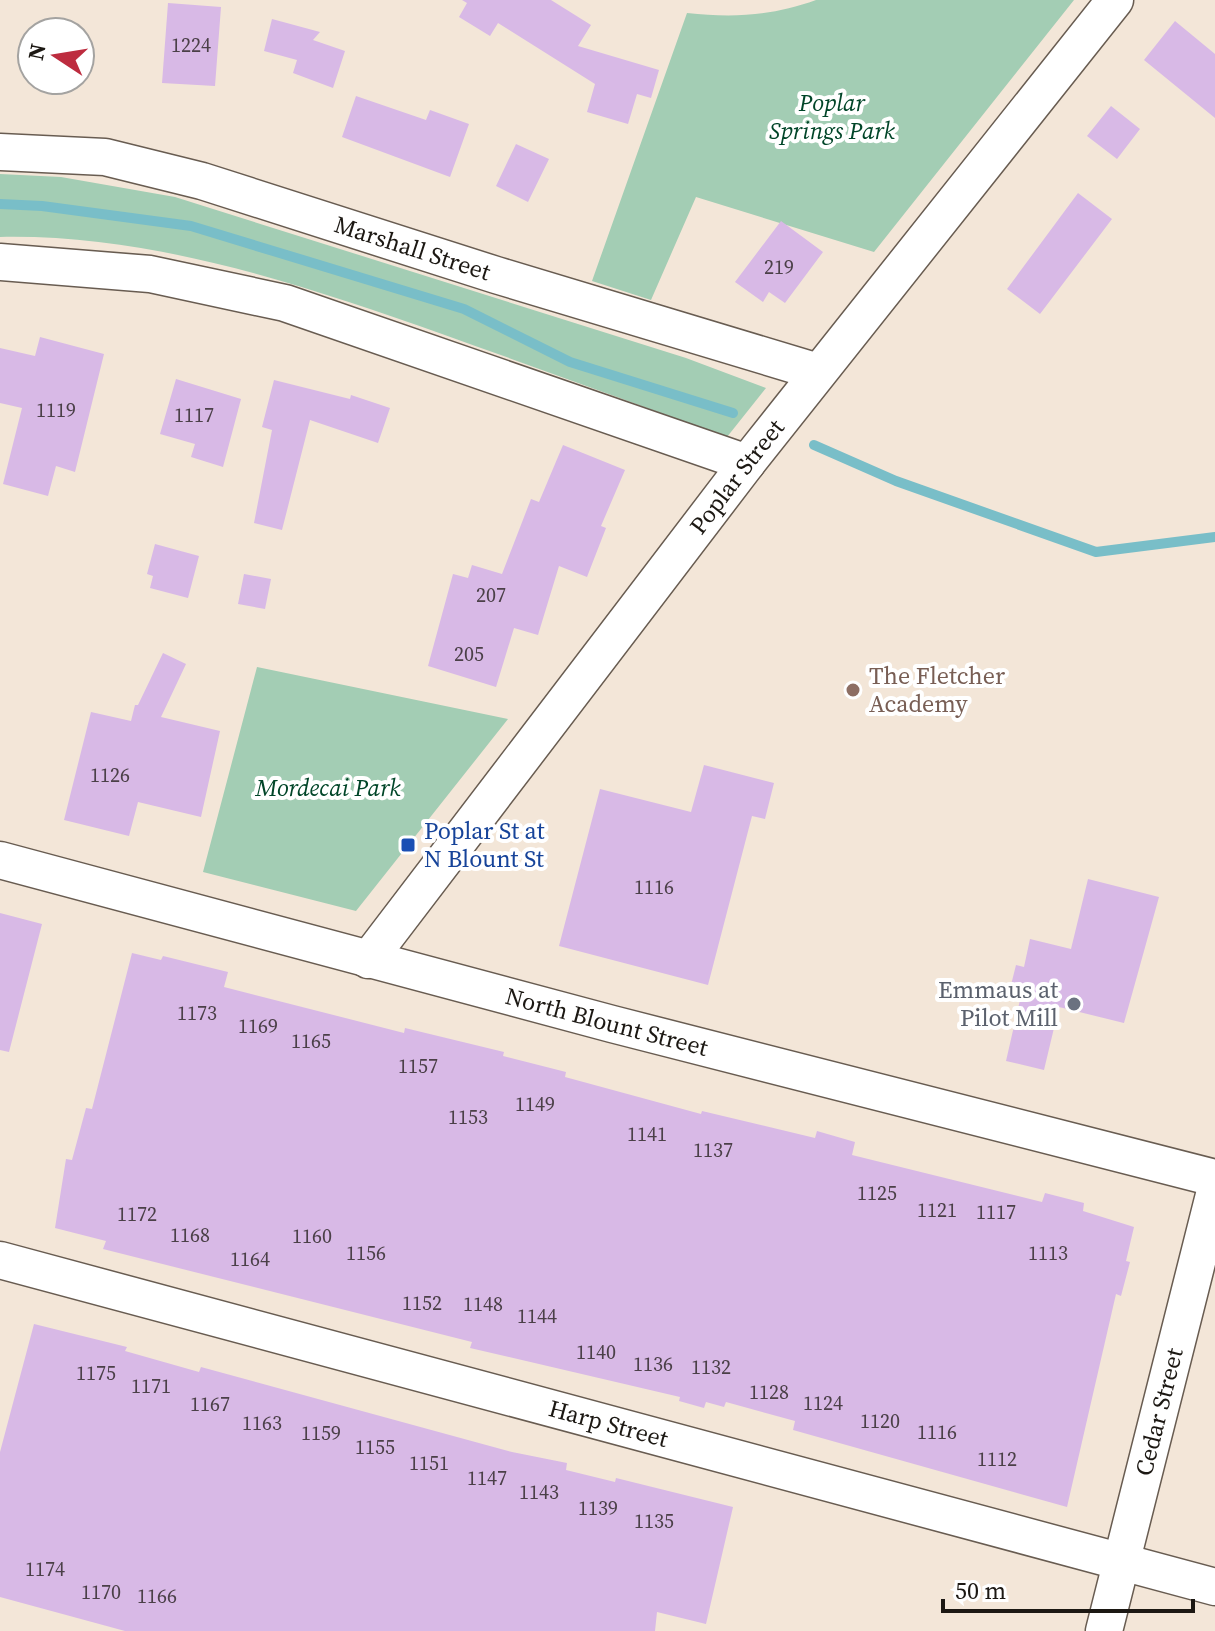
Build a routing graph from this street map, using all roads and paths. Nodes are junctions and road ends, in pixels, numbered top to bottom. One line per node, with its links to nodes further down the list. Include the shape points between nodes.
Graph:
1 (1115, 0): 4 (street, Poplar Street)
2 (0, 152): 4 (street, Marshall Street, via 105,157 202,181)
3 (0, 262): 5 (street, via 150,274 285,303)
4 (818, 372): 5 (street, Poplar Street)
5 (747, 463): 7 (street, Poplar Street)
6 (0, 860): 7 (street, North Blount Street)
7 (368, 960): 8 (street, North Blount Street)
8 (1215, 1178)
9 (1215, 1191): 11 (street, Cedar Street)
10 (0, 1260): 11 (street, Harp Street)
11 (1121, 1561): 12 (street, Harp Street); 13 (street, Cedar Street)
12 (1215, 1587)
13 (1104, 1631)

